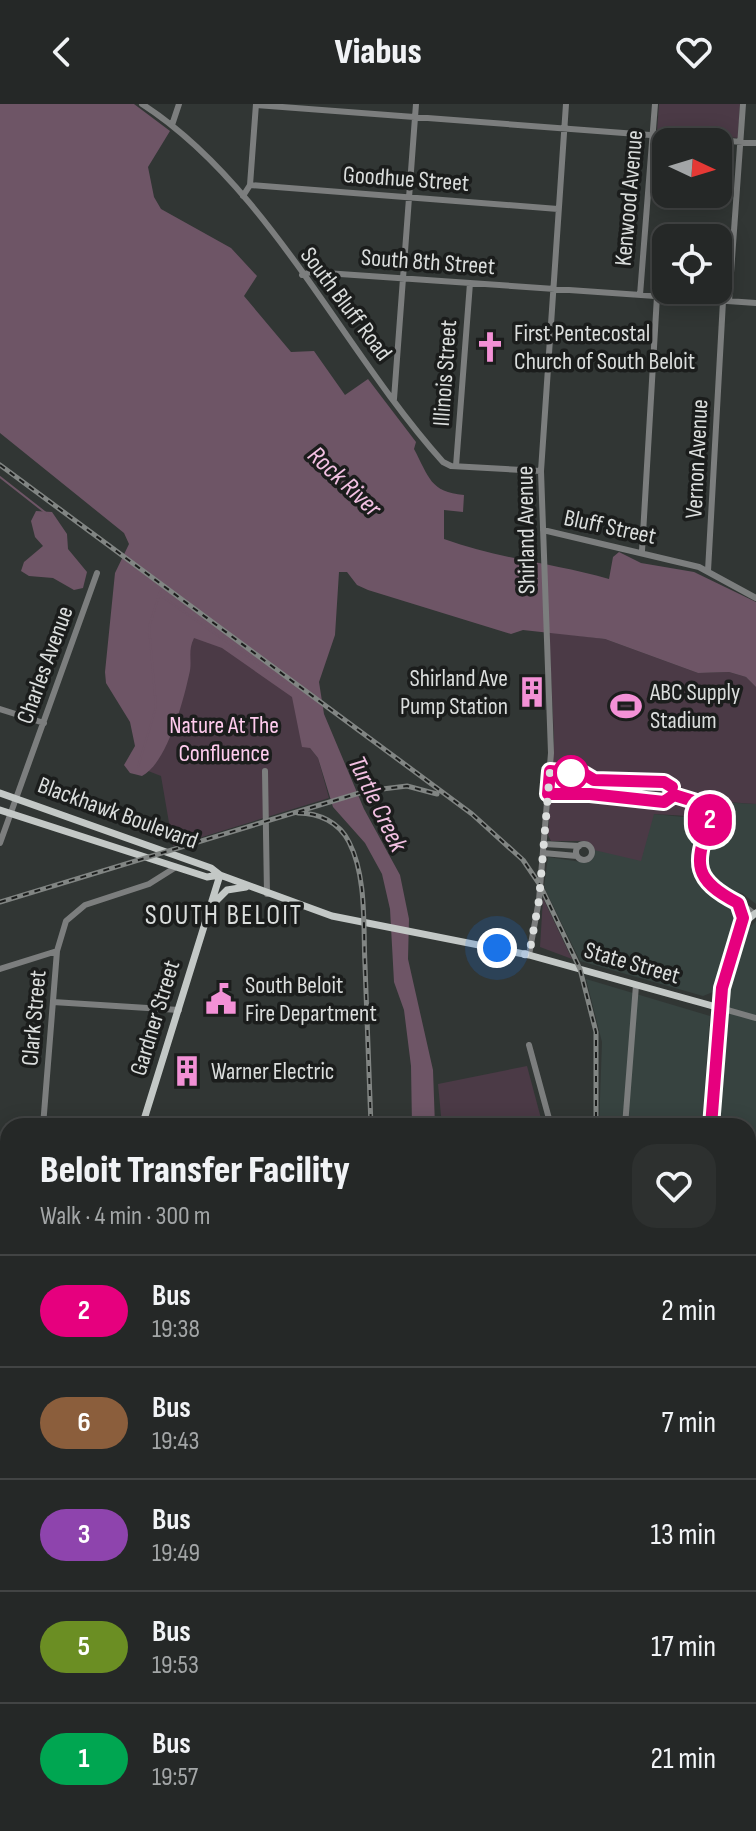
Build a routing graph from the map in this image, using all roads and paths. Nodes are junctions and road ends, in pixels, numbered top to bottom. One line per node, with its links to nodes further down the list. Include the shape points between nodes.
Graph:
1 (142, 104): 9 (street, South Bluff Road)
2 (179, 104): 9 (street)
3 (416, 104): 8 (street)
4 (566, 104): 10 (street, Shirland Avenue)
5 (655, 104): 11 (street, Kenwood Avenue)
6 (743, 104): 14 (street, Vernon Avenue)
7 (256, 105): 8 (street); 16 (street)
8 (415, 117): 10 (street); 18 (street)
9 (172, 125): 17 (street, South Bluff Road)
10 (564, 128): 12 (street); 19 (street, Shirland Avenue)
11 (653, 128)
12 (652, 135): 25 (street, Kenwood Avenue)
13 (732, 141): 14 (street)
14 (741, 142): 15 (street); 20 (street, Vernon Avenue)
15 (756, 143)
16 (250, 185): 17 (street); 18 (street, Goodhue Street)
17 (243, 196): 21 (street, South Bluff Road)
18 (410, 198): 19 (street, Goodhue Street); 22 (street)
19 (558, 209): 24 (street, Shirland Avenue)
20 (732, 237)
21 (302, 275): 22 (street, South 8th Street); 31 (street, South Bluff Road)
22 (405, 277): 23 (street, South 8th Street); 31 (street)
23 (470, 283): 24 (street, South 8th Street); 32 (street, Illinois Street)
24 (552, 289): 25 (street, South 8th Street); 33 (street, Shirland Avenue)
25 (640, 295): 26 (street, South 8th Street)
26 (652, 296)
27 (732, 301): 28 (street, South 8th Street)
28 (756, 303)
29 (657, 304): 35 (street, Kenwood Avenue)
30 (726, 304): 36 (street, Vernon Avenue)
31 (394, 399): 32 (street, South Bluff Road, via 443,462)
32 (456, 466): 33 (street)
33 (541, 471): 34 (street, Shirland Avenue)
34 (543, 530): 35 (street, Bluff Street); 48 (street, Shirland Avenue, via 551,744)
35 (642, 551): 36 (street, Bluff Street)
36 (708, 571): 38 (street, Bluff Street)
37 (97, 573): 40 (street, Charles Avenue)
38 (756, 598)
39 (0, 709): 40 (street)
40 (44, 723): 43 (street, Charles Avenue)
41 (265, 771): 56 (street)
42 (0, 793): 43 (main road, Blackhawk Boulevard)
43 (18, 799): 46 (street, Charles Avenue); 53 (main road, Blackhawk Boulevard)
44 (713, 807): 55 (street, via 699,863)
45 (0, 810): 46 (main road, Blackhawk Boulevard)
46 (13, 814): 47 (street, Charles Avenue); 52 (main road, Blackhawk Boulevard)
47 (0, 843)
48 (544, 844): 49 (street); 50 (street, Shirland Avenue)
49 (579, 846): 51 (street); 51 (street, via 589,846 591,853 585,860)
50 (543, 853): 51 (street); 62 (street, Shirland Avenue)
51 (577, 856)
52 (176, 867): 53 (main road, Blackhawk Boulevard, via 207,877); 61 (street, Clark Street, via 149,884 85,905 71,915)
53 (220, 875): 54 (main road, Blackhawk Boulevard); 57 (main road, Gardner Street)
54 (249, 887): 56 (main road, Blackhawk Boulevard); 57 (main road, via 227,890)
55 (712, 888): 58 (street); 59 (main road, via 740,905)
56 (267, 894): 60 (main road, Blackhawk Boulevard, via 332,916)
57 (211, 906): 67 (main road, Gardner Street)
58 (755, 914): 59 (main road)
59 (741, 926): 66 (main road, via 725,971)
60 (497, 948): 62 (main road, State Street)
61 (57, 951): 63 (street); 65 (street, Clark Street)
62 (529, 955): 64 (main road, State Street)
63 (0, 969)
64 (636, 985): 66 (main road, State Street); 73 (street)
65 (53, 1002): 67 (street); 70 (street, Clark Street)
66 (720, 1008): 68 (street, State Street); 74 (main road)
67 (179, 1010): 71 (main road, Gardner Street)
68 (756, 1018)
69 (529, 1045): 72 (street)
70 (44, 1118)
71 (145, 1118)
72 (549, 1118)
73 (626, 1118)
74 (712, 1118)

